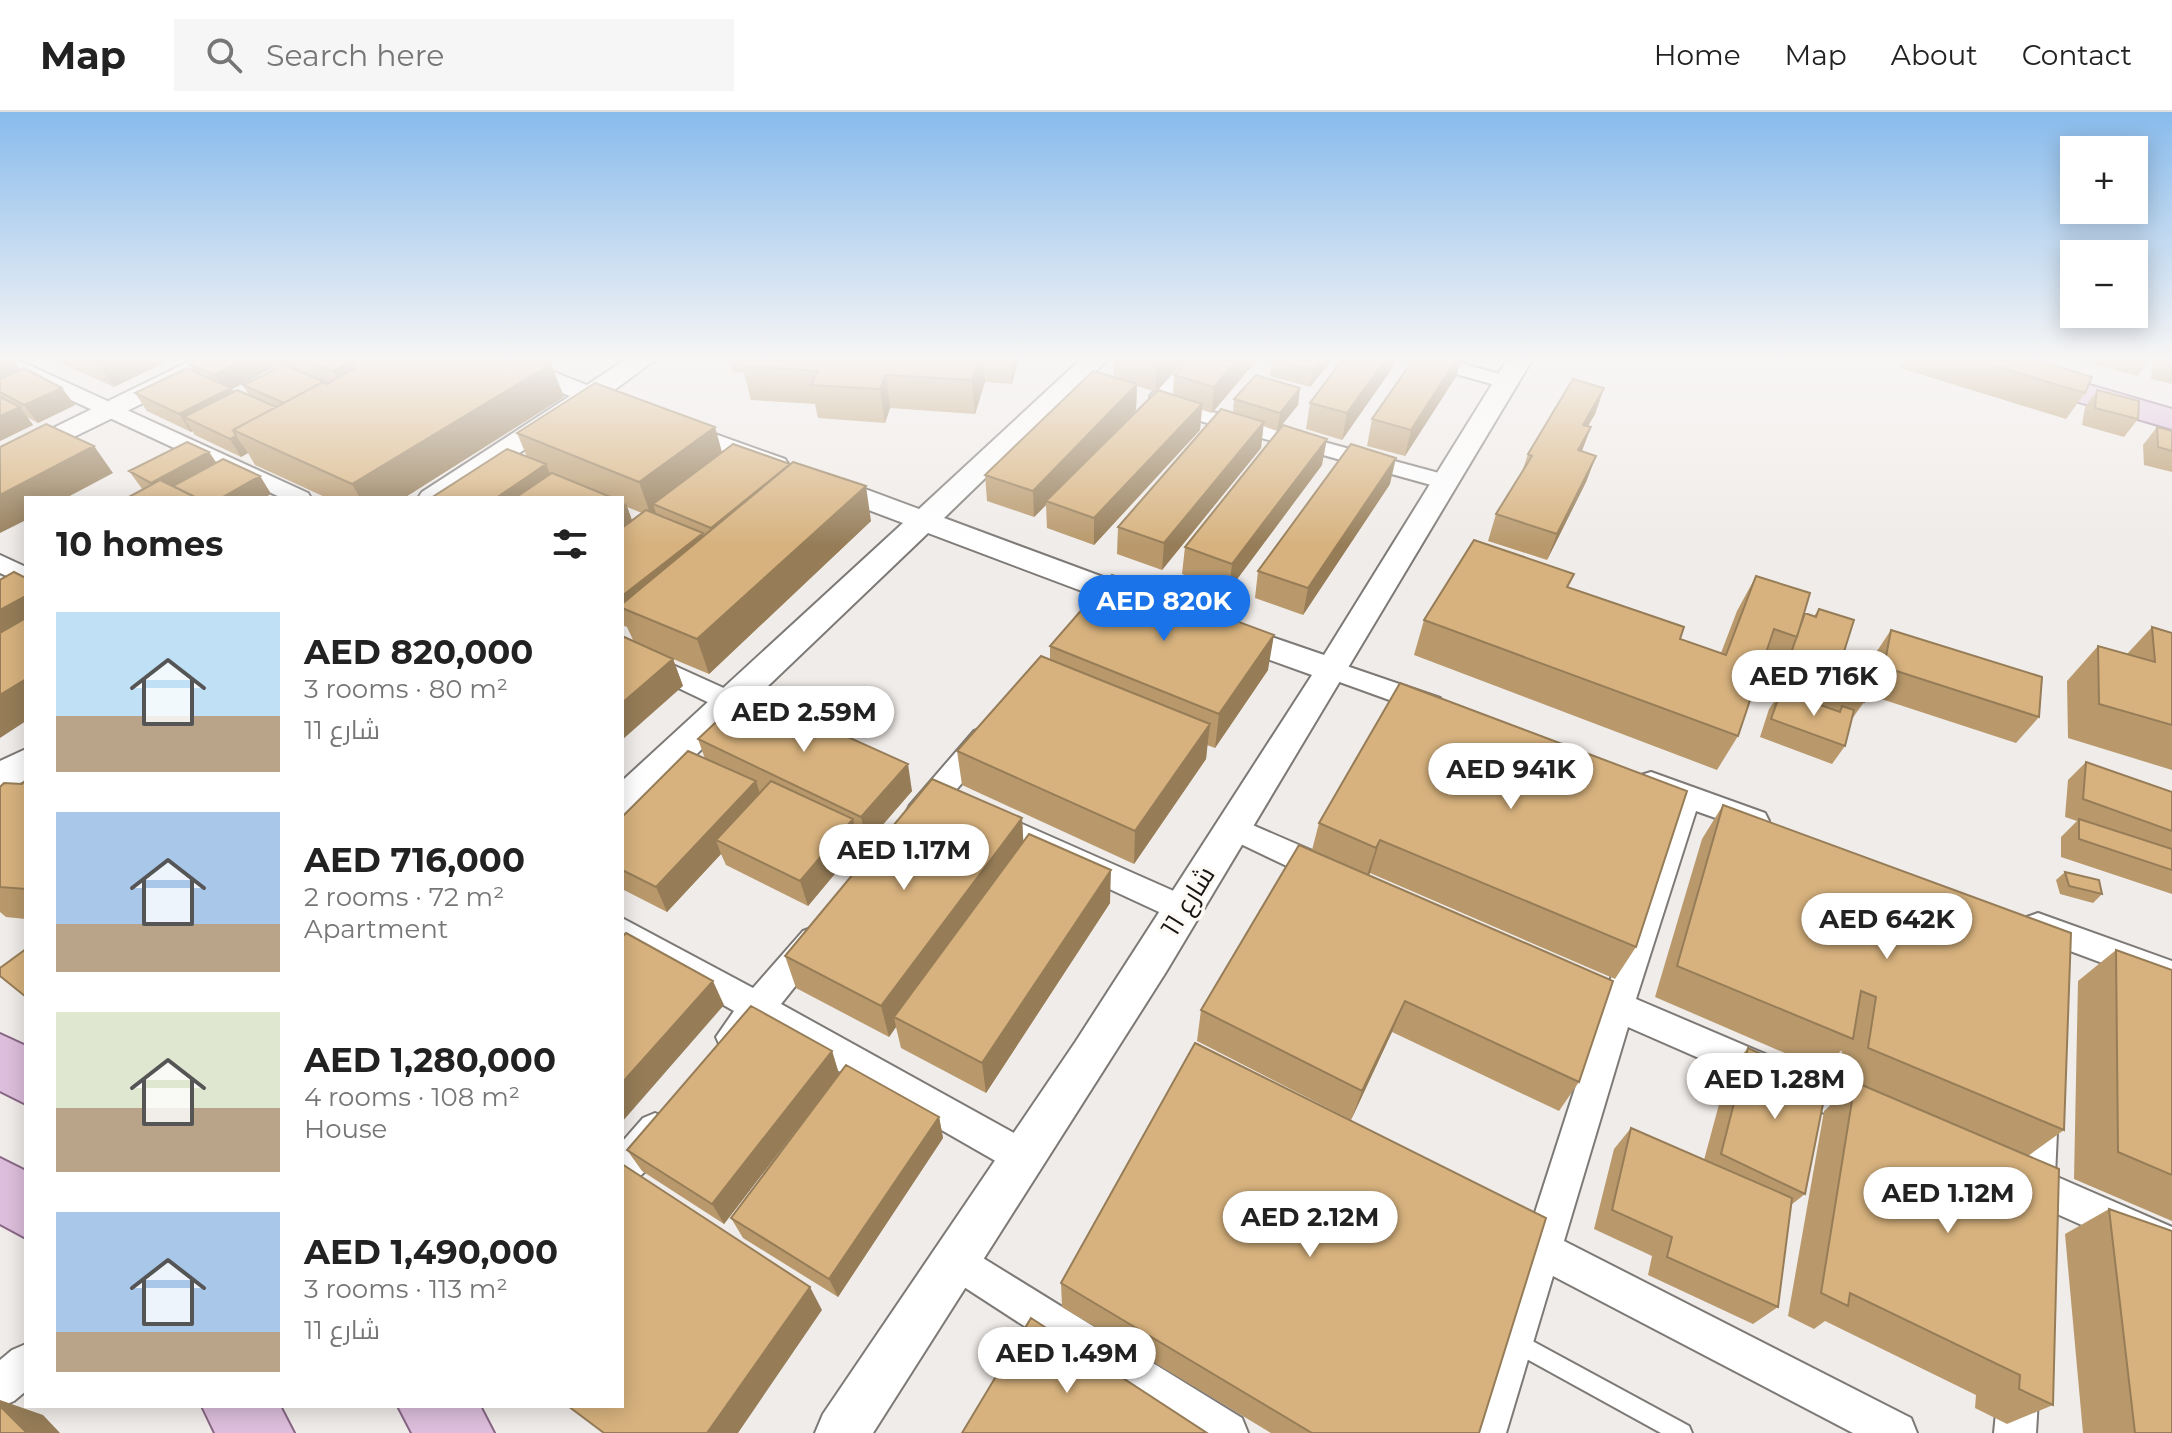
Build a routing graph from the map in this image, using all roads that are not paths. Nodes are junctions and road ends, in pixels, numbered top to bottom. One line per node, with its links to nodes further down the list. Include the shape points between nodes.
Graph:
1 (88, 422): 10 (street)
2 (137, 422): 11 (street)
3 (551, 422): 16 (street)
4 (660, 422): 9 (street)
5 (1030, 422): 17 (street)
6 (1225, 422): 13 (street)
7 (1480, 422): 13 (street, شارع 11)
8 (264, 453): 11 (street)
9 (752, 456): 12 (street); 17 (street)
10 (0, 465)
11 (237, 469): 14 (street); 15 (street)
12 (728, 474)
13 (1442, 481): 25 (street, شارع 11)
14 (211, 483)
15 (296, 496)
16 (435, 496)
17 (925, 521): 20 (street); 26 (street)
18 (0, 563): 19 (street)
19 (22, 585)
20 (1109, 590): 21 (street); 22 (street)
21 (1168, 612)
22 (1088, 615)
23 (1198, 622): 25 (street)
24 (624, 652): 26 (street)
25 (1332, 670): 28 (street); 36 (street, شارع 11)
26 (730, 702): 29 (street); 35 (street)
27 (1006, 711): 33 (street)
28 (1450, 712)
29 (779, 724)
30 (24, 763): 32 (street)
31 (1628, 775): 34 (street)
32 (0, 779)
33 (923, 790): 38 (street); 40 (street)
34 (1687, 796): 37 (street); 47 (street)
35 (624, 801)
36 (1234, 828): 39 (street); 40 (street, شارع 11)
37 (1775, 829)
38 (905, 831)
39 (1361, 888)
40 (1183, 909): 54 (street, شارع 11)
41 (836, 914): 46 (street)
42 (2010, 915): 45 (street, via 2053,948)
43 (624, 932): 46 (street)
44 (1546, 975): 47 (street)
45 (2172, 975)
46 (758, 1008): 48 (street); 54 (street)
47 (1617, 1008): 53 (street); 62 (street)
48 (719, 1054)
49 (0, 1058): 51 (main road)
50 (2043, 1075): 58 (street)
51 (24, 1077)
52 (670, 1112): 55 (street)
53 (1905, 1131)
54 (1026, 1159): 63 (street, شارع 11)
55 (624, 1168)
56 (1992, 1168): 58 (street)
57 (0, 1186): 59 (main road)
58 (2035, 1186): 60 (street); 61 (street)
59 (24, 1207)
60 (2032, 1233)
61 (2172, 1246)
62 (1542, 1250): 64 (street); 76 (street)
63 (957, 1261): 72 (street, شارع 11); 73 (street)
64 (1513, 1341): 74 (street); 75 (lane)
65 (2021, 1356): 77 (street)
66 (24, 1366): 67 (street)
67 (0, 1387)
68 (236, 1408): 70 (main road)
69 (432, 1408): 71 (main road)
70 (261, 1433)
71 (461, 1433)
72 (842, 1433)
73 (1227, 1433)
74 (1485, 1433)
75 (1682, 1433)
76 (1896, 1433)
77 (2015, 1433)

